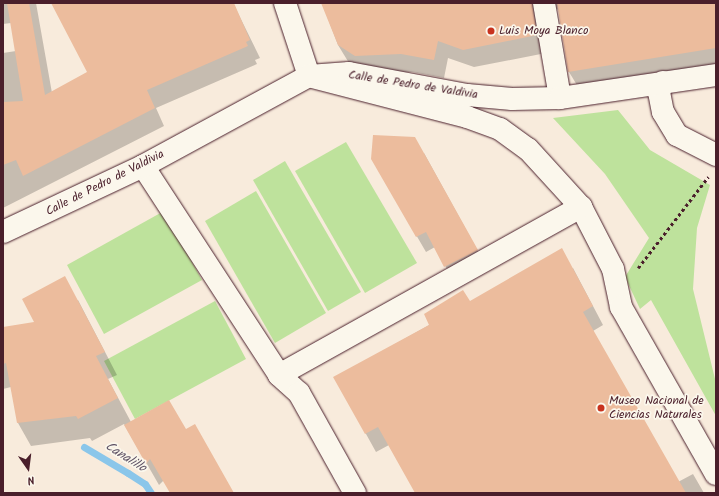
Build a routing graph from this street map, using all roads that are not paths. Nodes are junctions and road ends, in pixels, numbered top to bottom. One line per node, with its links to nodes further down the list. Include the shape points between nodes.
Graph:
1 (285, 3): 4 (street)
2 (544, 3): 6 (street)
3 (716, 75): 5 (street, Calle de Pedro de Valdivia)
4 (309, 76): 6 (street, Calle de Pedro de Valdivia, via 349,73 467,95 512,99); 8 (street, Calle de Pedro de Valdivia); 9 (street, via 467,117 500,129 528,149)
5 (663, 82): 6 (street, Calle de Pedro de Valdivia); 7 (street, via 659,92 663,112 677,135)
6 (560, 98)
7 (714, 164)
8 (143, 166): 10 (street, Calle de Pedro de Valdivia); 11 (street)
9 (581, 207): 11 (street); 12 (street, via 613,269 621,307)
10 (3, 232)
11 (279, 375): 13 (street, via 299,393)
12 (716, 474)
13 (355, 493)

